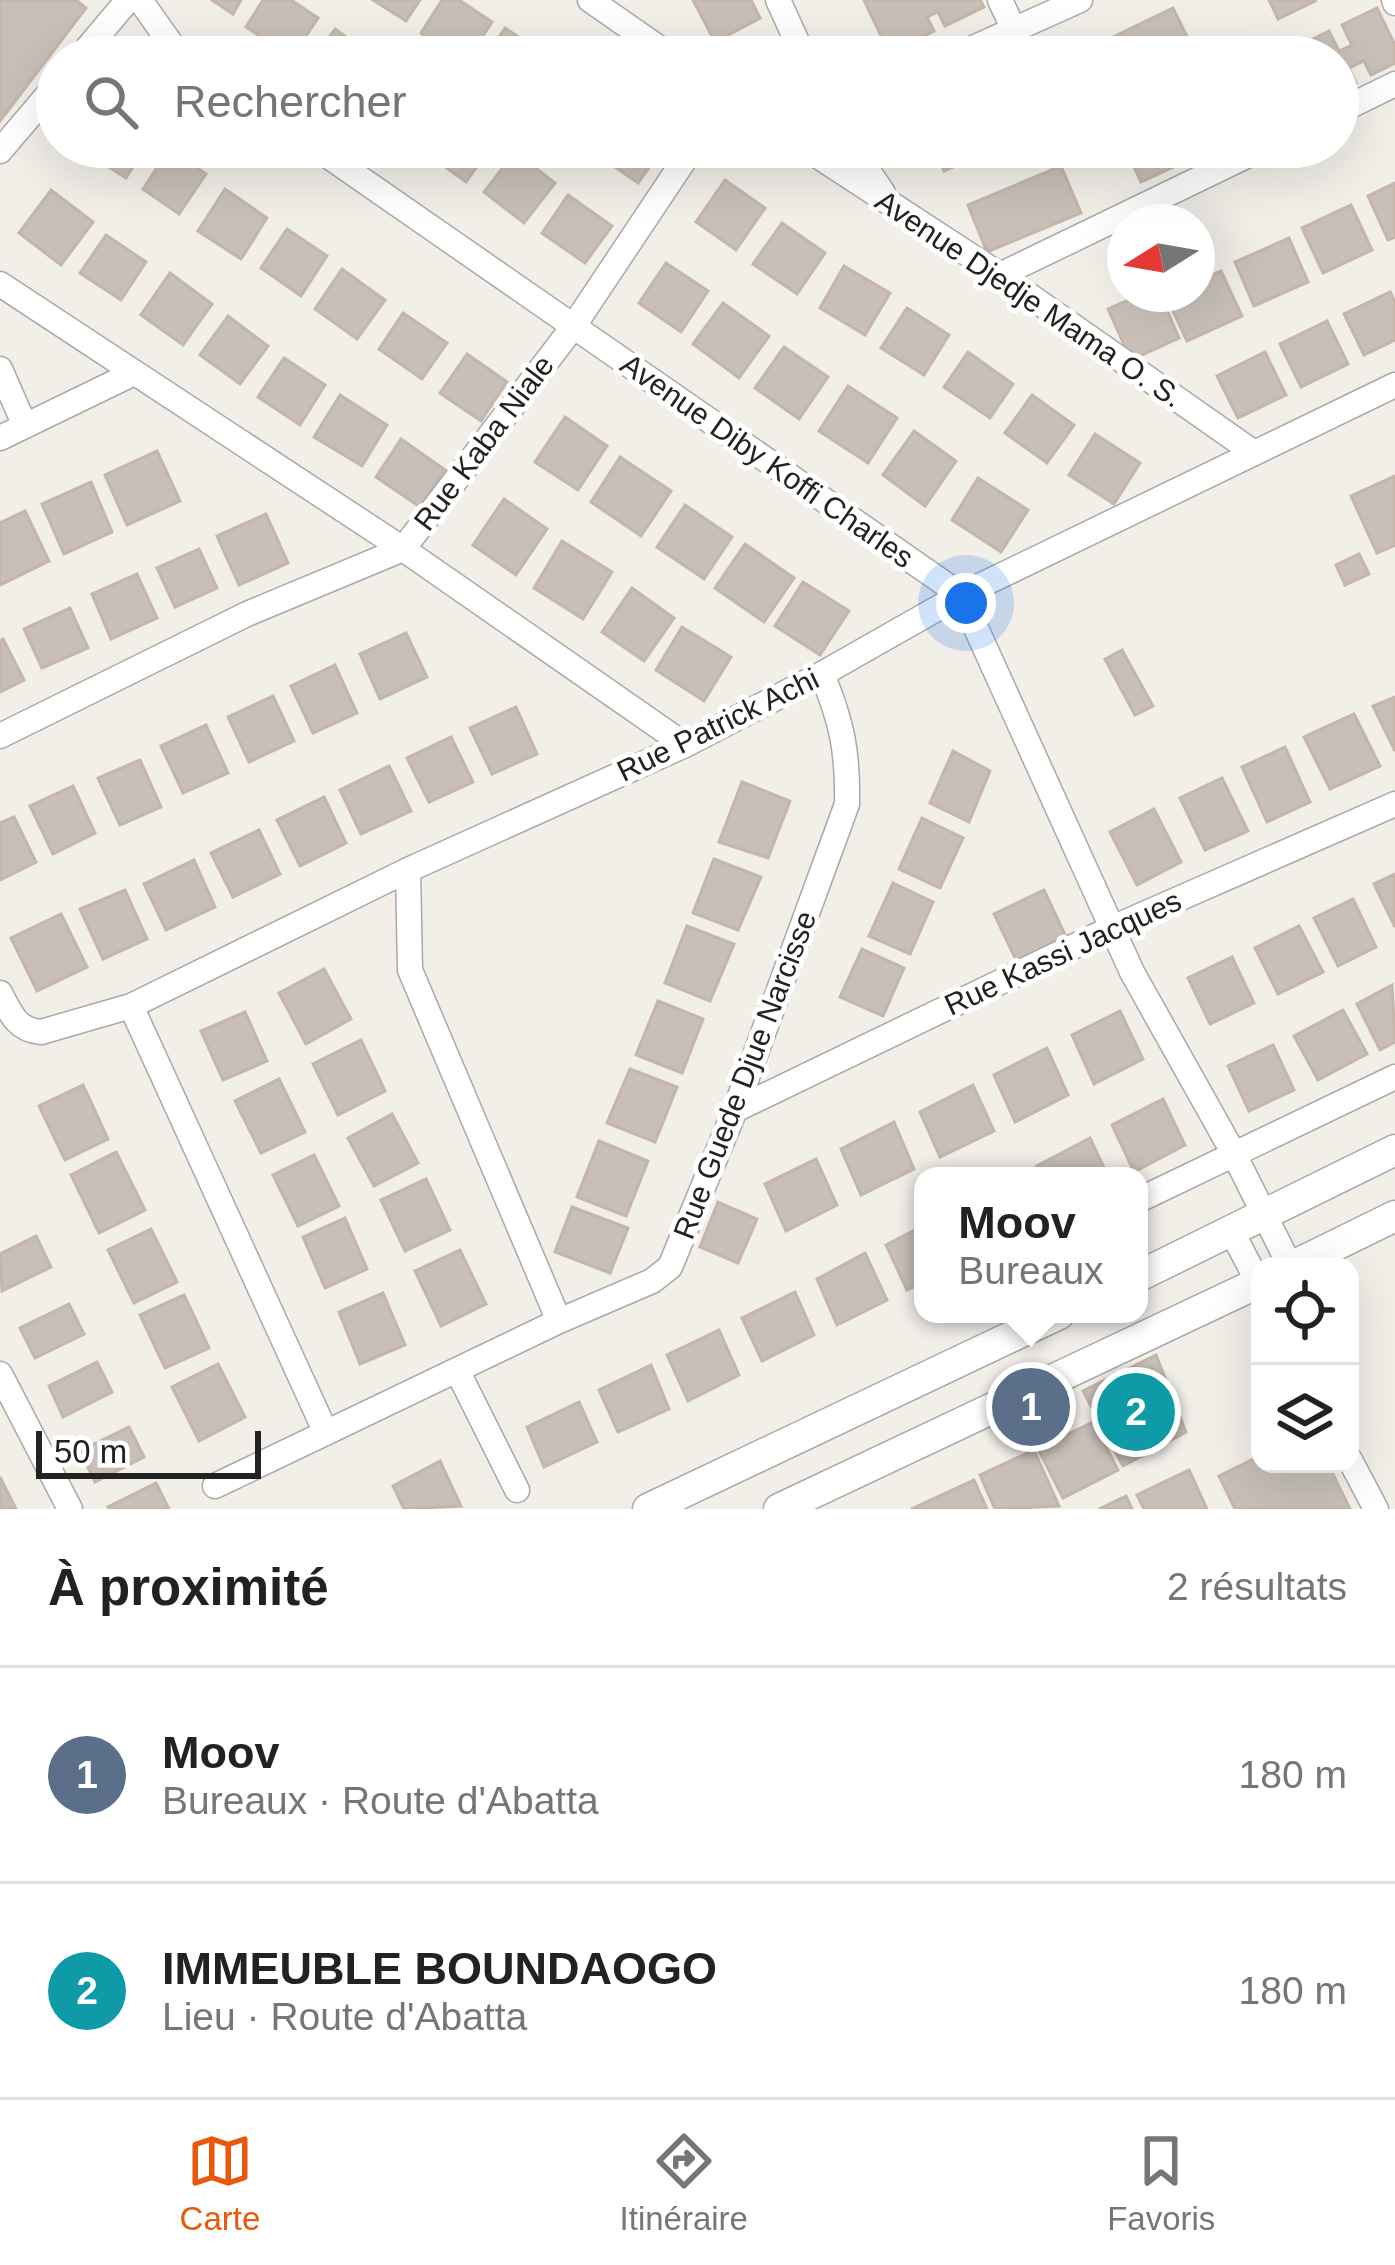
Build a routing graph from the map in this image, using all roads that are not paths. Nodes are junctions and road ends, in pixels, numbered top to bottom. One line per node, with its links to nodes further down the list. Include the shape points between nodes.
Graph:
1 (128, 0): 8 (street)
2 (140, 0): 9 (street)
3 (590, 0): 10 (street)
4 (778, 0): 11 (street)
5 (1000, 0): 7 (street)
6 (1080, 0): 7 (street)
7 (1014, 30): 12 (street)
8 (98, 36)
9 (165, 36)
10 (642, 36)
11 (795, 36)
12 (1000, 36)
13 (1395, 84): 14 (street)
14 (1359, 102)
15 (36, 109): 16 (street)
16 (0, 151)
17 (344, 168): 25 (street, Avenue Diby Koffi Charles)
18 (679, 168): 25 (street, Rue Kaba Niale)
19 (835, 168): 22 (street, Avenue Djedje Mama O. S.)
20 (866, 168): 22 (street)
21 (1222, 168): 23 (street)
22 (890, 206): 23 (street, Avenue Djedje Mama O. S.)
23 (1000, 275): 31 (street, Avenue Djedje Mama O. S.)
24 (0, 284): 27 (street)
25 (573, 327): 32 (street, Rue Kaba Niale); 33 (street, Avenue Diby Koffi Charles)
26 (0, 369): 29 (street)
27 (132, 374): 29 (street); 32 (street)
28 (1395, 385): 31 (street, Rue Patrick Achi)
29 (25, 426): 30 (street)
30 (0, 438)
31 (1253, 452): 33 (street, Rue Patrick Achi)
32 (403, 549): 35 (street, Rue Kaba Niale, via 247,614); 36 (street)
33 (961, 596): 34 (street, Rue Patrick Achi); 39 (street)
34 (822, 674): 36 (street, Rue Patrick Achi); 43 (street, Rue Guede Djue Narcisse, via 843,724 847,804)
35 (0, 736)
36 (685, 745): 38 (street, Rue Patrick Achi)
37 (1395, 803): 39 (street, Rue Kassi Jacques)
38 (409, 870): 41 (street, Rue Patrick Achi); 55 (street, via 410,970)
39 (1112, 928): 43 (street, Rue Kassi Jacques); 45 (street)
40 (0, 993): 41 (street, Rue Patrick Achi, via 27,1031)
41 (130, 1006): 60 (street)
42 (1395, 1078): 45 (street)
43 (735, 1110): 55 (street, Rue Guede Djue Narcisse, via 670,1267)
44 (1395, 1150): 47 (street)
45 (1234, 1154): 46 (street); 47 (street)
46 (1148, 1196)
47 (1264, 1216): 49 (street); 50 (street)
48 (1395, 1216): 51 (street)
49 (1232, 1232): 52 (street); 53 (street)
50 (1286, 1257)
51 (1310, 1257)
52 (1251, 1269)
53 (1148, 1272)
54 (1251, 1288): 66 (street)
55 (560, 1321): 57 (street, Rue Guede Djue Narcisse)
56 (1040, 1323): 65 (street)
57 (458, 1372): 60 (street, Rue Guede Djue Narcisse); 63 (street)
58 (0, 1375): 59 (street)
59 (11, 1424): 64 (street)
60 (326, 1432): 62 (street, Rue Guede Djue Narcisse)
61 (1357, 1473): 67 (street)
62 (215, 1486)
63 (517, 1490)
64 (70, 1509)
65 (648, 1509)
66 (779, 1509)
67 (1376, 1509)

